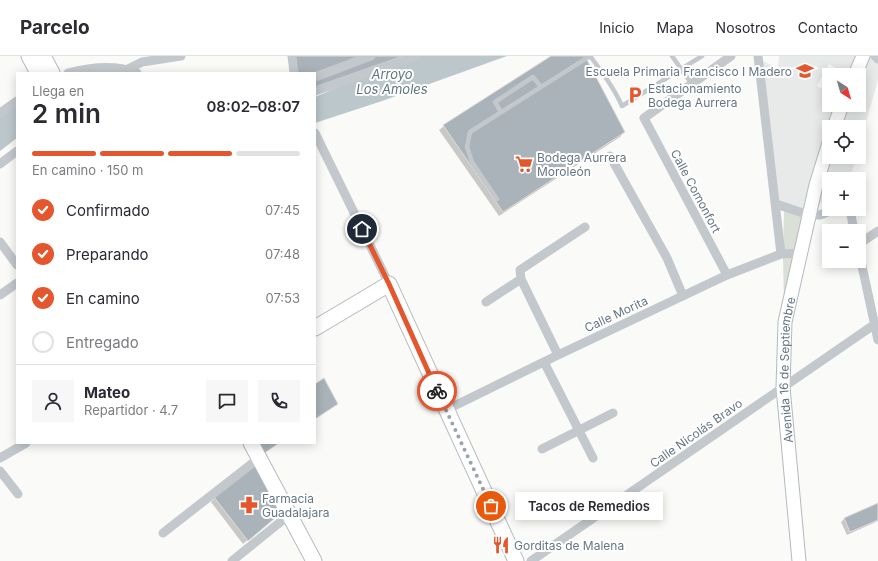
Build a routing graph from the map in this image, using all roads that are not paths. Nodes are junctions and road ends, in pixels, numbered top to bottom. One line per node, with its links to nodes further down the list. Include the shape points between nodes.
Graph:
1 (29, 56): 18 (main road)
2 (43, 56): 19 (main road)
3 (181, 56): 16 (street, via 142,62)
4 (292, 56): 22 (street)
5 (371, 56): 23 (street)
6 (416, 56): 26 (street)
7 (590, 56): 17 (lane, via 615,90 622,106); 25 (lane)
8 (672, 56): 17 (lane)
9 (702, 56): 17 (lane)
10 (732, 56): 24 (street)
11 (758, 56): 36 (street)
12 (862, 56): 15 (street)
13 (875, 56): 14 (street)
14 (878, 59)
15 (857, 68)
16 (128, 69): 20 (street, via 104,67); 21 (street)
17 (681, 69): 24 (lane)
18 (37, 72)
19 (51, 72)
20 (74, 72)
21 (135, 72)
22 (294, 72)
23 (316, 77)
24 (691, 83): 47 (street, Calle Comonfort, via 644,118)
25 (541, 87): 28 (lane); 28 (lane, via 533,77 494,102)
26 (316, 91)
27 (16, 102): 29 (street)
28 (501, 112): 35 (lane, via 470,132 467,147 472,162)
29 (0, 113)
30 (316, 135): 50 (street)
31 (16, 152): 33 (street)
32 (610, 156): 52 (street, via 667,258)
33 (0, 164)
34 (822, 164): 38 (street, Avenida 16 de Septiembre)
35 (496, 199)
36 (776, 204): 38 (street); 44 (street)
37 (822, 214): 38 (street)
38 (809, 215): 43 (street, Avenida 16 de Septiembre)
39 (585, 227): 48 (street, via 520,270)
40 (878, 230): 41 (street)
41 (866, 239)
42 (0, 242): 45 (street)
43 (801, 253): 44 (street, Calle Morita); 59 (street, Avenida 16 de Septiembre, via 786,322)
44 (781, 254): 47 (street, Calle Morita)
45 (16, 265)
46 (863, 268): 54 (street)
47 (727, 275): 52 (street, Calle Morita)
48 (520, 279): 53 (street); 57 (street)
49 (16, 284): 51 (street)
50 (389, 284): 55 (main road); 60 (main road)
51 (0, 295)
52 (683, 296): 57 (street, Calle Morita)
53 (486, 302)
54 (876, 323): 56 (street); 59 (street, Calle Nicolás Bravo)
55 (316, 327)
56 (878, 340)
57 (558, 355): 58 (street, Calle Morita)
58 (544, 362): 60 (street, Calle Morita); 62 (street)
59 (783, 387): 76 (street, Calle Nicolás Bravo); 77 (street, Avenida 16 de Septiembre)
60 (446, 410): 75 (main road)
61 (613, 413): 62 (street)
62 (579, 431): 65 (street); 68 (street)
63 (24, 444): 66 (street)
64 (252, 444): 67 (main road)
65 (542, 450)
66 (0, 458)
67 (259, 458): 71 (main road); 72 (street)
68 (593, 458)
69 (0, 471): 70 (street)
70 (18, 494)
71 (289, 515): 73 (street); 74 (main road)
72 (163, 533)
73 (232, 561)
74 (314, 561)
75 (516, 561)
76 (531, 561)
77 (799, 561)

